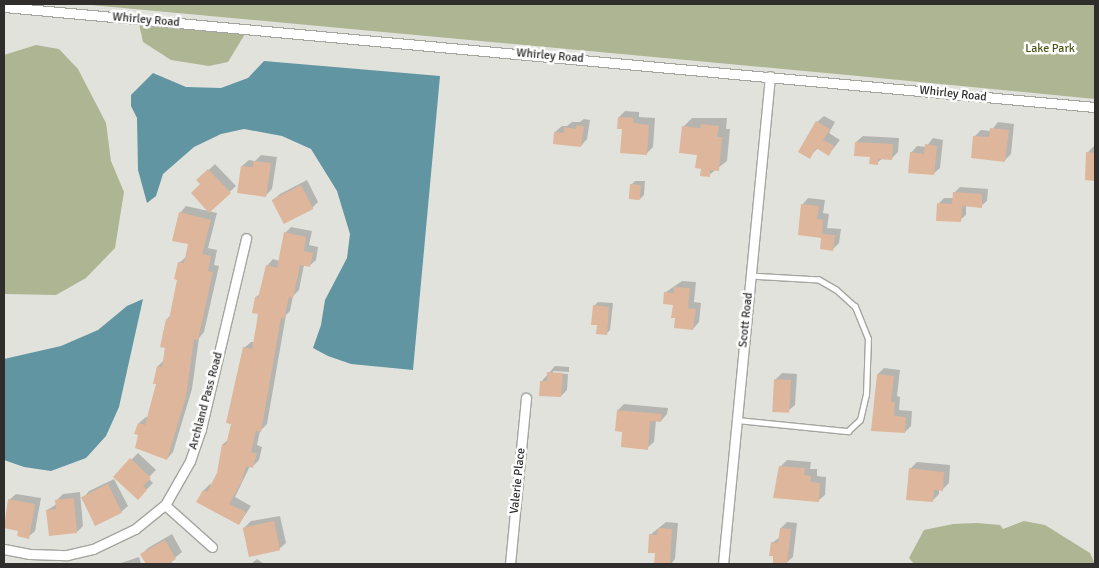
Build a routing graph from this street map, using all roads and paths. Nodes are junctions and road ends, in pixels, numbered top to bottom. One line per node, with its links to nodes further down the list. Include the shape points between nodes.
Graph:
1 (4, 7): 2 (street, Whirley Road)
2 (770, 76): 3 (street, Whirley Road); 5 (street, Scott Road)
3 (1095, 107)
4 (246, 238): 8 (street, Archland Pass Road, via 201,429 190,461)
5 (750, 276): 7 (street, Scott Road); 7 (lane, via 819,280 855,307 868,339 866,395 860,420 848,431)
6 (526, 398): 11 (street, Valerie Place)
7 (736, 420): 12 (street, Scott Road)
8 (166, 505): 9 (street); 10 (street, Archland Pass Road, via 134,529 93,549 67,555 30,554)
9 (212, 547)
10 (4, 549)
11 (510, 564)
12 (723, 564)

